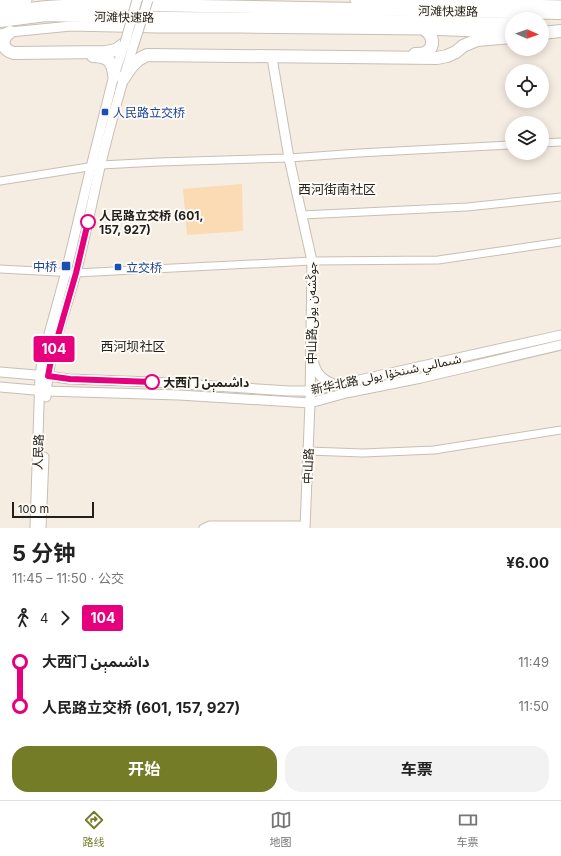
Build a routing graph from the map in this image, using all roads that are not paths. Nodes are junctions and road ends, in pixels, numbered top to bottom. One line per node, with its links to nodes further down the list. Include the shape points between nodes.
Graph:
1 (27, 0): 6 (main road)
2 (137, 0): 25 (main road, bridge)
3 (148, 0): 25 (main road, bridge)
4 (355, 0): 5 (main road)
5 (425, 1): 7 (main road)
6 (3, 2)
7 (491, 2): 8 (main road)
8 (539, 5): 9 (main road); 10 (highway)
9 (561, 5)
10 (561, 8)
11 (0, 12): 12 (highway, 河滩快速路, via 94,4)
12 (561, 13)
13 (0, 21): 14 (highway, 河滩快速路, via 46,15)
14 (505, 24)
15 (549, 24): 16 (highway)
16 (561, 25)
17 (424, 30): 19 (main road, via 71,26); 20 (main road); 25 (highway, via 431,35 431,47 426,52 416,54 149,52 141,48 137,39)
18 (561, 31): 21 (highway)
19 (5, 33): 25 (highway, via 4,44 7,50 14,53 106,52)
20 (505, 33)
21 (549, 33)
22 (549, 35): 23 (main road)
23 (561, 36)
24 (505, 37): 28 (highway, via 477,40 456,52 437,58 147,56 136,61)
25 (130, 42): 28 (main road)
26 (0, 57): 28 (highway, via 102,56 108,60)
27 (272, 58): 32 (main road, 中山路جوڭشەن يولى)
28 (119, 77): 33 (main road); 34 (main road)
29 (561, 142): 30 (street)
30 (549, 143)
31 (505, 145): 32 (street)
32 (289, 158): 33 (street); 37 (main road, 中山路جوڭشەن يولى)
33 (101, 165): 34 (street); 42 (main road)
34 (91, 166): 35 (street); 41 (main road)
35 (0, 181)
36 (561, 197): 37 (street, via 467,207)
37 (302, 215): 39 (main road, 中山路جوڭشەن يولى)
38 (561, 242): 39 (street, via 438,260)
39 (312, 261): 42 (street); 45 (main road, 中山路جوڭشەن يولى)
40 (0, 269): 41 (street)
41 (66, 272): 42 (street); 47 (main road, via 43,356)
42 (76, 273): 47 (main road, via 51,360)
43 (561, 335): 48 (main road, 新华北路 شىمالىي شىنخۇا يولى)
44 (561, 345): 52 (main road, 新华北路 شىمالىي شىنخۇا يولى)
45 (311, 351): 48 (main road, via 314,368 319,376); 51 (main road, 中山路جوڭشەن يولى)
46 (0, 372): 47 (main road, 新华北路 شىمالىي شىنخۇا يولى)
47 (44, 375): 50 (main road, 人民路); 51 (main road, 新华北路 شىمالىي شىنخۇا يولى, via 70,379)
48 (336, 385): 51 (main road, 新华北路 شىمالىي شىنخۇا يولى)
49 (0, 387): 50 (main road, 新华北路 شىمالىي شىنخۇا يولى)
50 (43, 391): 53 (main road, 新华北路 شىمالىي شىنخۇا يولى, via 179,395); 58 (main road, 人民路); 59 (main road, 人民路)
51 (310, 391): 53 (main road, 中山路جوڭشەن يولى)
52 (320, 401): 53 (main road, 新华北路 شىمالىي شىنخۇا يولى); 54 (main road, via 310,418)
53 (310, 403): 54 (main road, 中山路)
54 (309, 428): 56 (main road, 中山路)
55 (561, 430): 56 (street, via 434,450 363,453)
56 (308, 451): 57 (main road, 中山路)
57 (305, 526): 60 (street, via 210,525)
58 (35, 528)
59 (41, 528)
60 (203, 528)

